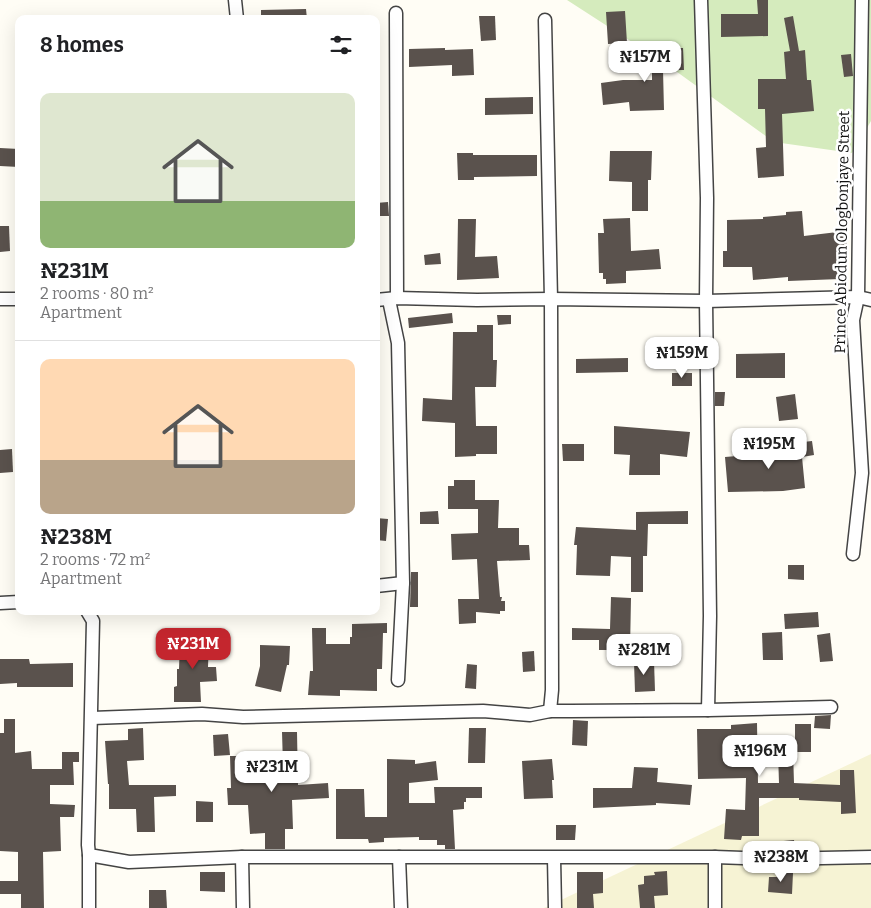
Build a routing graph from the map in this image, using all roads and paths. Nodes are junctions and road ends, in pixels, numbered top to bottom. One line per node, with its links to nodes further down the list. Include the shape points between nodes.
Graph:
1 (235, 0): 5 (street)
2 (701, 0): 12 (street, via 707,198)
3 (862, 0): 11 (street, Prince Abiodun Ologbonjaye Street)
4 (396, 13): 9 (street)
5 (237, 15)
6 (545, 20): 10 (street)
7 (0, 299): 8 (street)
8 (15, 299)
9 (387, 299): 10 (street); 14 (street, via 398,343)
10 (551, 299): 12 (street); 22 (street)
11 (865, 299): 12 (street); 13 (street, Prince Abiodun Ologbonjaye Street, via 854,320 862,474)
12 (706, 301): 21 (street)
13 (854, 554)
14 (403, 583): 15 (street); 19 (street)
15 (380, 586)
16 (15, 602): 17 (street)
17 (0, 603)
18 (90, 615): 23 (street, via 94,621)
19 (398, 680)
20 (831, 708): 21 (street)
21 (708, 710): 22 (street)
22 (550, 711): 23 (street, via 530,715 483,711)
23 (92, 718): 24 (street)
24 (89, 855): 25 (street, via 129,862); 30 (street)
25 (242, 857): 26 (street); 31 (street)
26 (399, 857): 28 (street); 32 (street)
27 (716, 857): 28 (street); 29 (street); 34 (street)
28 (554, 858): 33 (street)
29 (871, 858)
30 (89, 908)
31 (243, 908)
32 (401, 908)
33 (555, 908)
34 (714, 908)

